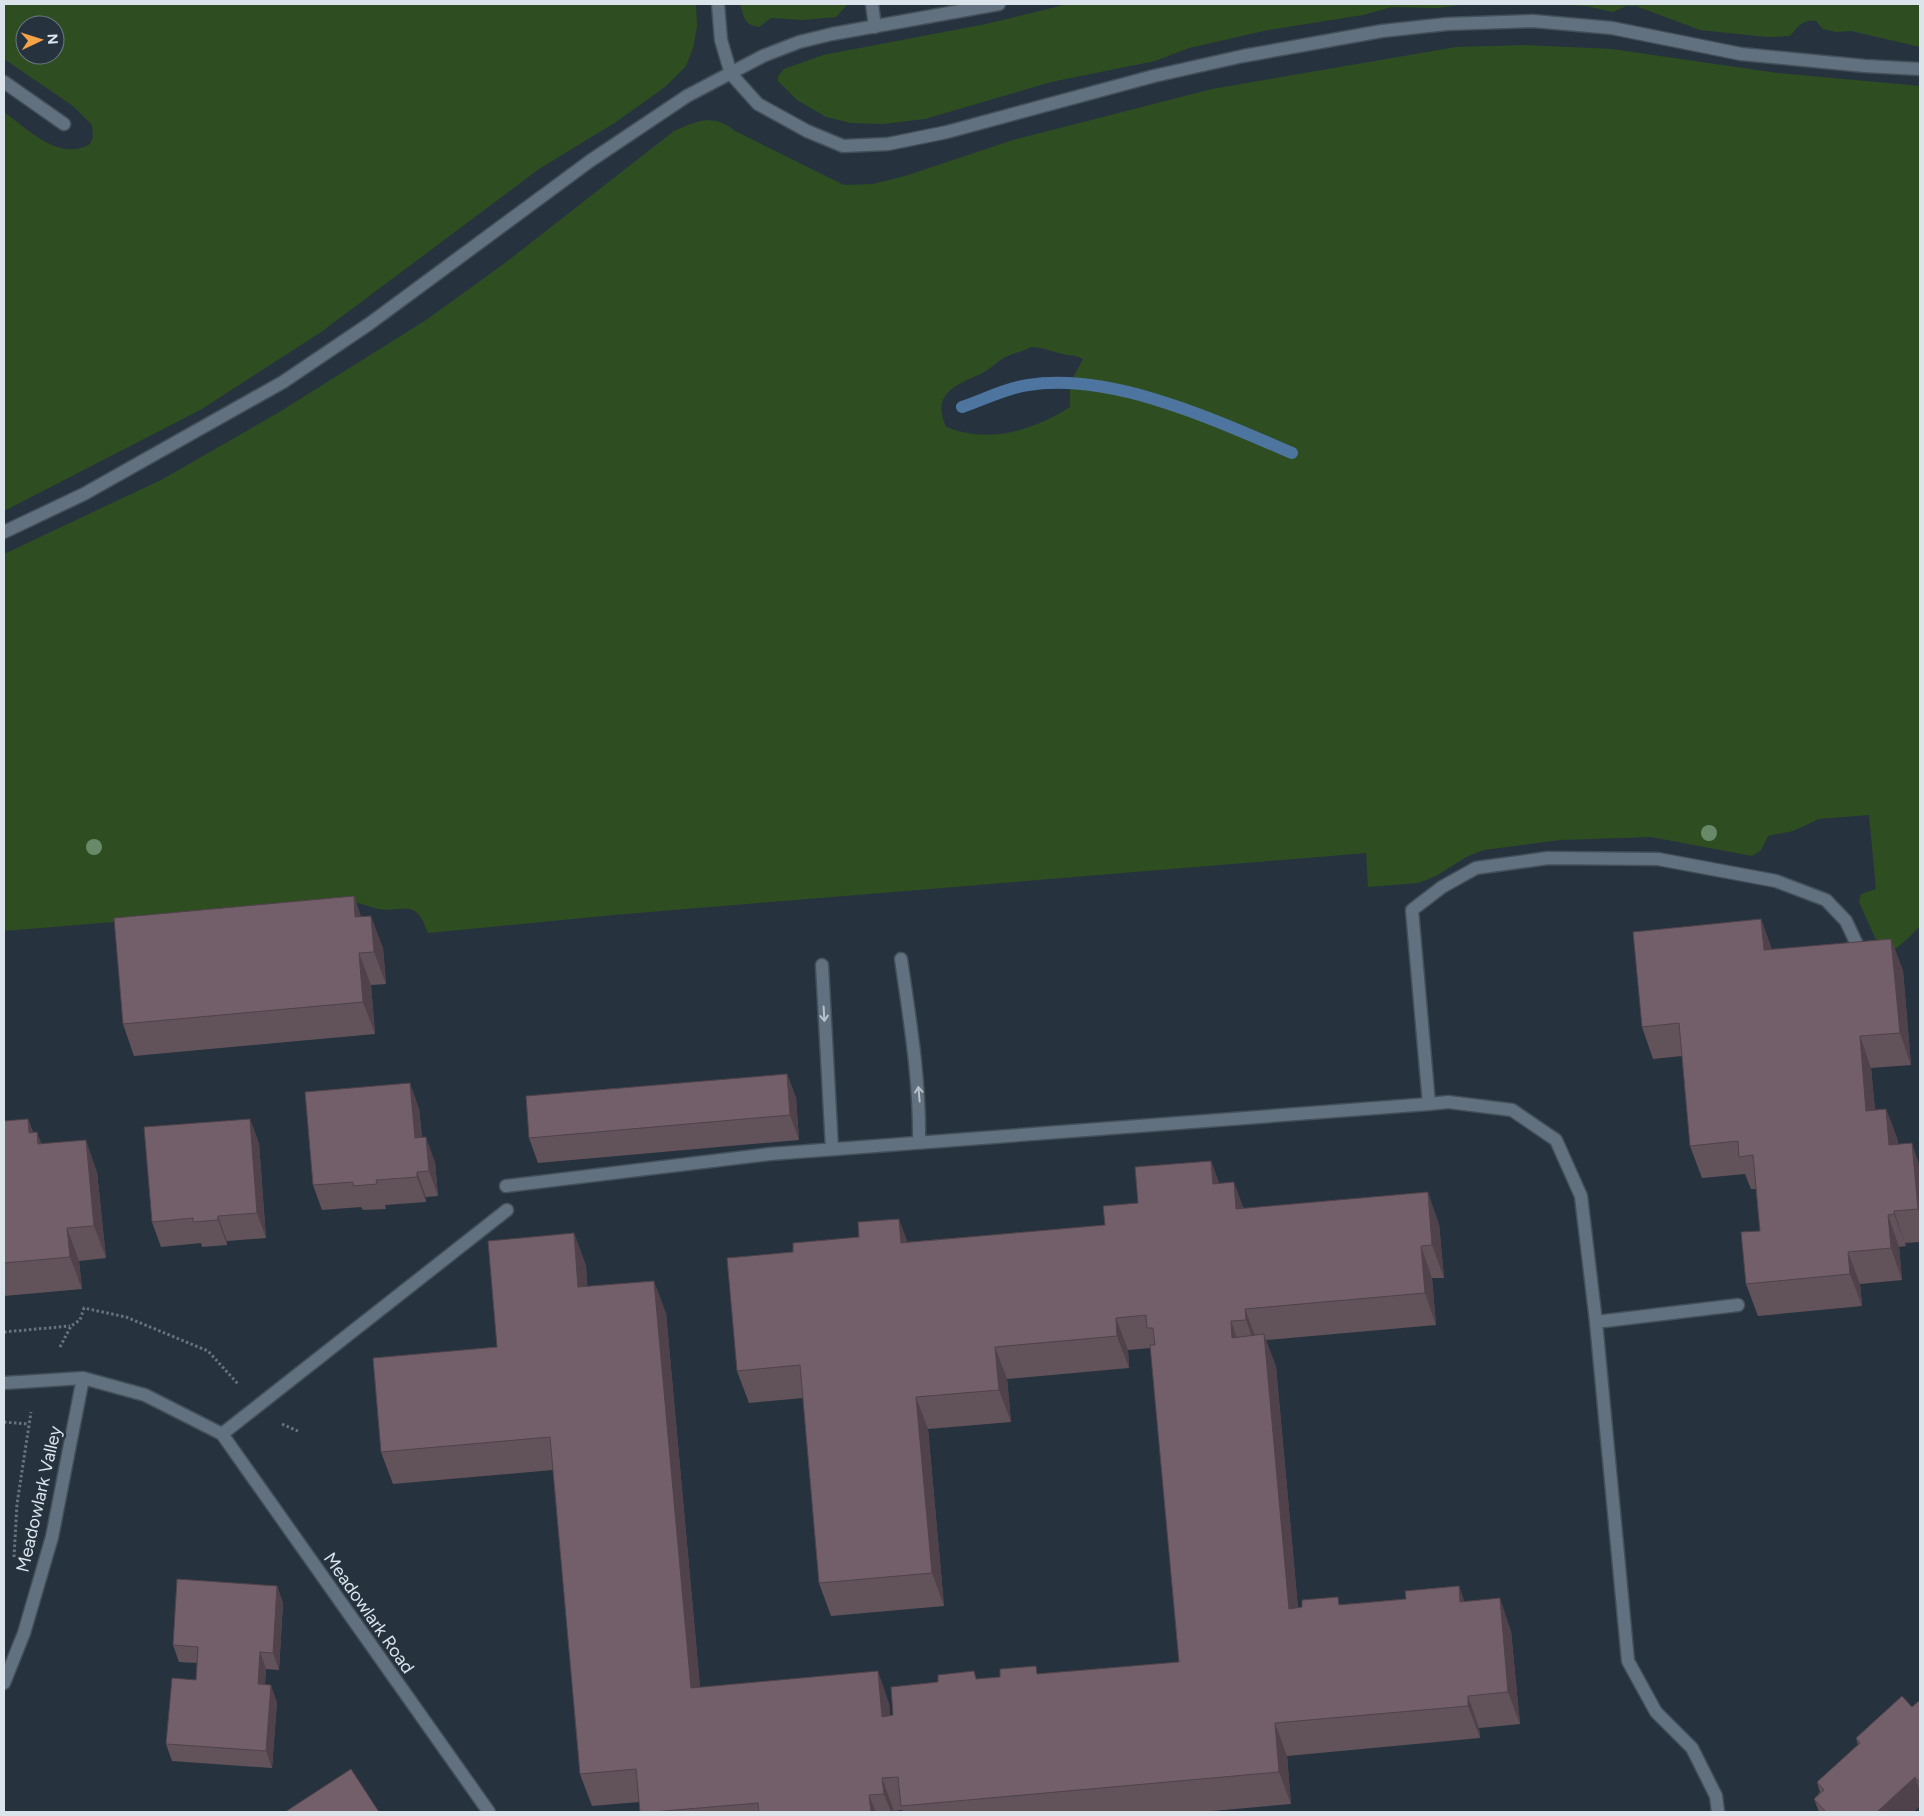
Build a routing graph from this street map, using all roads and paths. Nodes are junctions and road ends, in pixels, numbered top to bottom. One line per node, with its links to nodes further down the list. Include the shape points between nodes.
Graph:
1 (718, 4): 6 (street, via 721,40)
2 (872, 4): 4 (street)
3 (999, 4): 4 (street)
4 (875, 26): 6 (street, via 799,42 763,56)
5 (1920, 69): 6 (street, via 1741,54 1612,28 1543,22 1447,24 1382,31 1243,56 1154,76 947,132 888,144 843,146 758,104)
6 (731, 74): 9 (street, via 687,96 590,161 369,324 283,382 84,494)
7 (4, 82): 8 (street)
8 (64, 124)
9 (4, 532)
10 (1860, 951): 13 (street, via 1846,921 1826,900 1776,881 1658,859 1548,858 1476,868 1442,887 1412,910)
11 (901, 959): 14 (street, one-way to 11, via 920,1102 915,1048)
12 (822, 966): 15 (street, one-way to 15)
13 (1429, 1104): 14 (street); 19 (street, via 1448,1102 1512,1110 1556,1140 1580,1196)
14 (919, 1142): 15 (street)
15 (832, 1149): 16 (street)
16 (506, 1186)
17 (507, 1210): 31 (street)
18 (1738, 1305): 19 (street)
19 (1596, 1322): 35 (street, via 1628,1661 1656,1712 1692,1748 1716,1796)
20 (71, 1326): 21 (path); 22 (path); 25 (path, via 80,1320 84,1308 126,1316 208,1351)
21 (4, 1332)
22 (60, 1347)
23 (83, 1378): 24 (street, Meadowlark Road); 31 (street, Meadowlark Road, via 145,1395); 33 (street, Meadowlark Valley, via 52,1537 24,1633)
24 (4, 1383)
25 (238, 1384)
26 (31, 1412): 29 (path)
27 (4, 1422): 29 (path)
28 (281, 1423): 30 (path)
29 (28, 1424): 32 (path)
30 (298, 1431)
31 (222, 1434): 34 (street, Meadowlark Road)
32 (13, 1564)
33 (4, 1682)
34 (489, 1812)
35 (1718, 1812)

